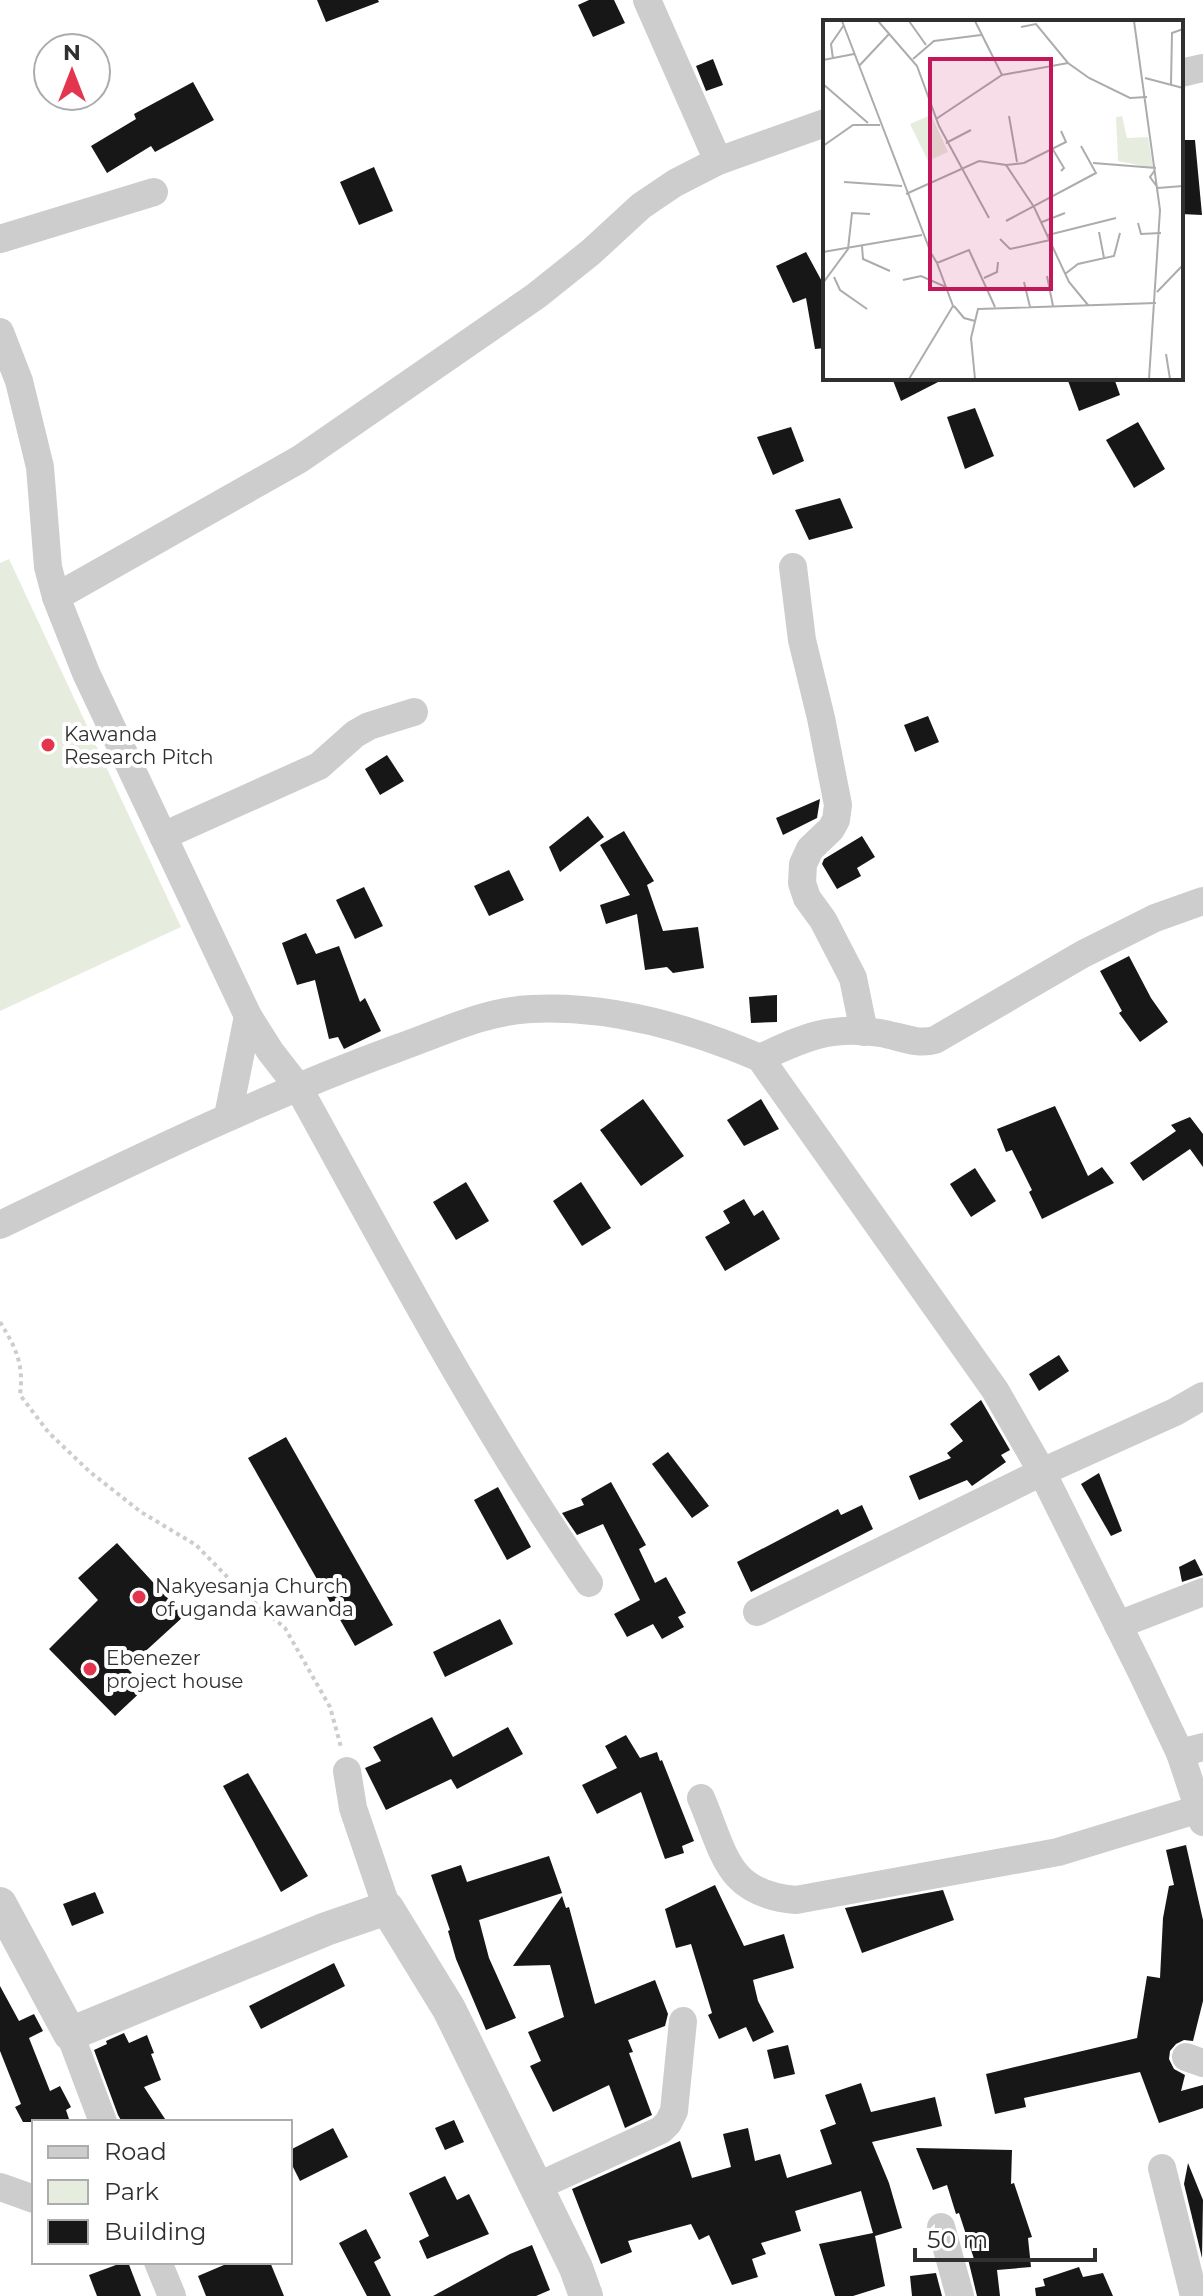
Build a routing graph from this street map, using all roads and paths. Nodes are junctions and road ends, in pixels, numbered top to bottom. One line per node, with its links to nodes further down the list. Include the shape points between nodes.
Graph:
1 (647, 0): 5 (street)
2 (1203, 68): 3 (street)
3 (1183, 73)
4 (823, 124): 5 (street)
5 (718, 161): 10 (street, via 641,206 536,296 300,459)
6 (154, 192): 7 (street)
7 (0, 239)
8 (0, 332): 10 (street, via 19,381 40,467 48,567)
9 (793, 567): 15 (street, via 802,640 838,805 831,829 806,857 802,883 853,978)
10 (56, 597): 12 (street)
11 (414, 712): 12 (street, via 369,726 319,766)
12 (163, 836): 14 (street)
13 (1203, 901): 15 (street, via 1083,954 935,1040 922,1043)
14 (248, 1016): 17 (street); 18 (street)
15 (864, 1032): 16 (street, via 807,1036)
16 (760, 1058): 17 (street, via 643,1020 585,1010 530,1009 486,1016); 22 (street, via 995,1390)
17 (298, 1087): 18 (street); 23 (street, via 458,1377)
18 (228, 1116): 19 (street)
19 (0, 1225)
20 (0, 1322): 28 (path, via 22,1374 20,1395 49,1433 141,1512 196,1545 285,1628 330,1707)
21 (1203, 1396): 22 (street)
22 (1042, 1472): 25 (street); 26 (street)
23 (589, 1583)
24 (1203, 1592): 26 (street)
25 (757, 1612)
26 (1118, 1625): 27 (street)
27 (1191, 1750): 30 (street)
28 (347, 1771): 32 (street, via 353,1808)
29 (701, 1798): 30 (street, via 732,1871 743,1884 774,1898 796,1900 1058,1852)
30 (1201, 1815)
31 (0, 1904): 34 (street)
32 (387, 1908): 34 (street); 38 (street, via 449,2009)
33 (683, 2021): 38 (street, via 674,2111 668,2123)
34 (70, 2034): 35 (street)
35 (102, 2120)
36 (1162, 2168): 43 (street)
37 (0, 2187): 39 (street)
38 (536, 2187): 41 (street)
39 (32, 2198)
40 (941, 2227): 42 (street)
41 (586, 2296)
42 (960, 2296)
43 (1194, 2296)

